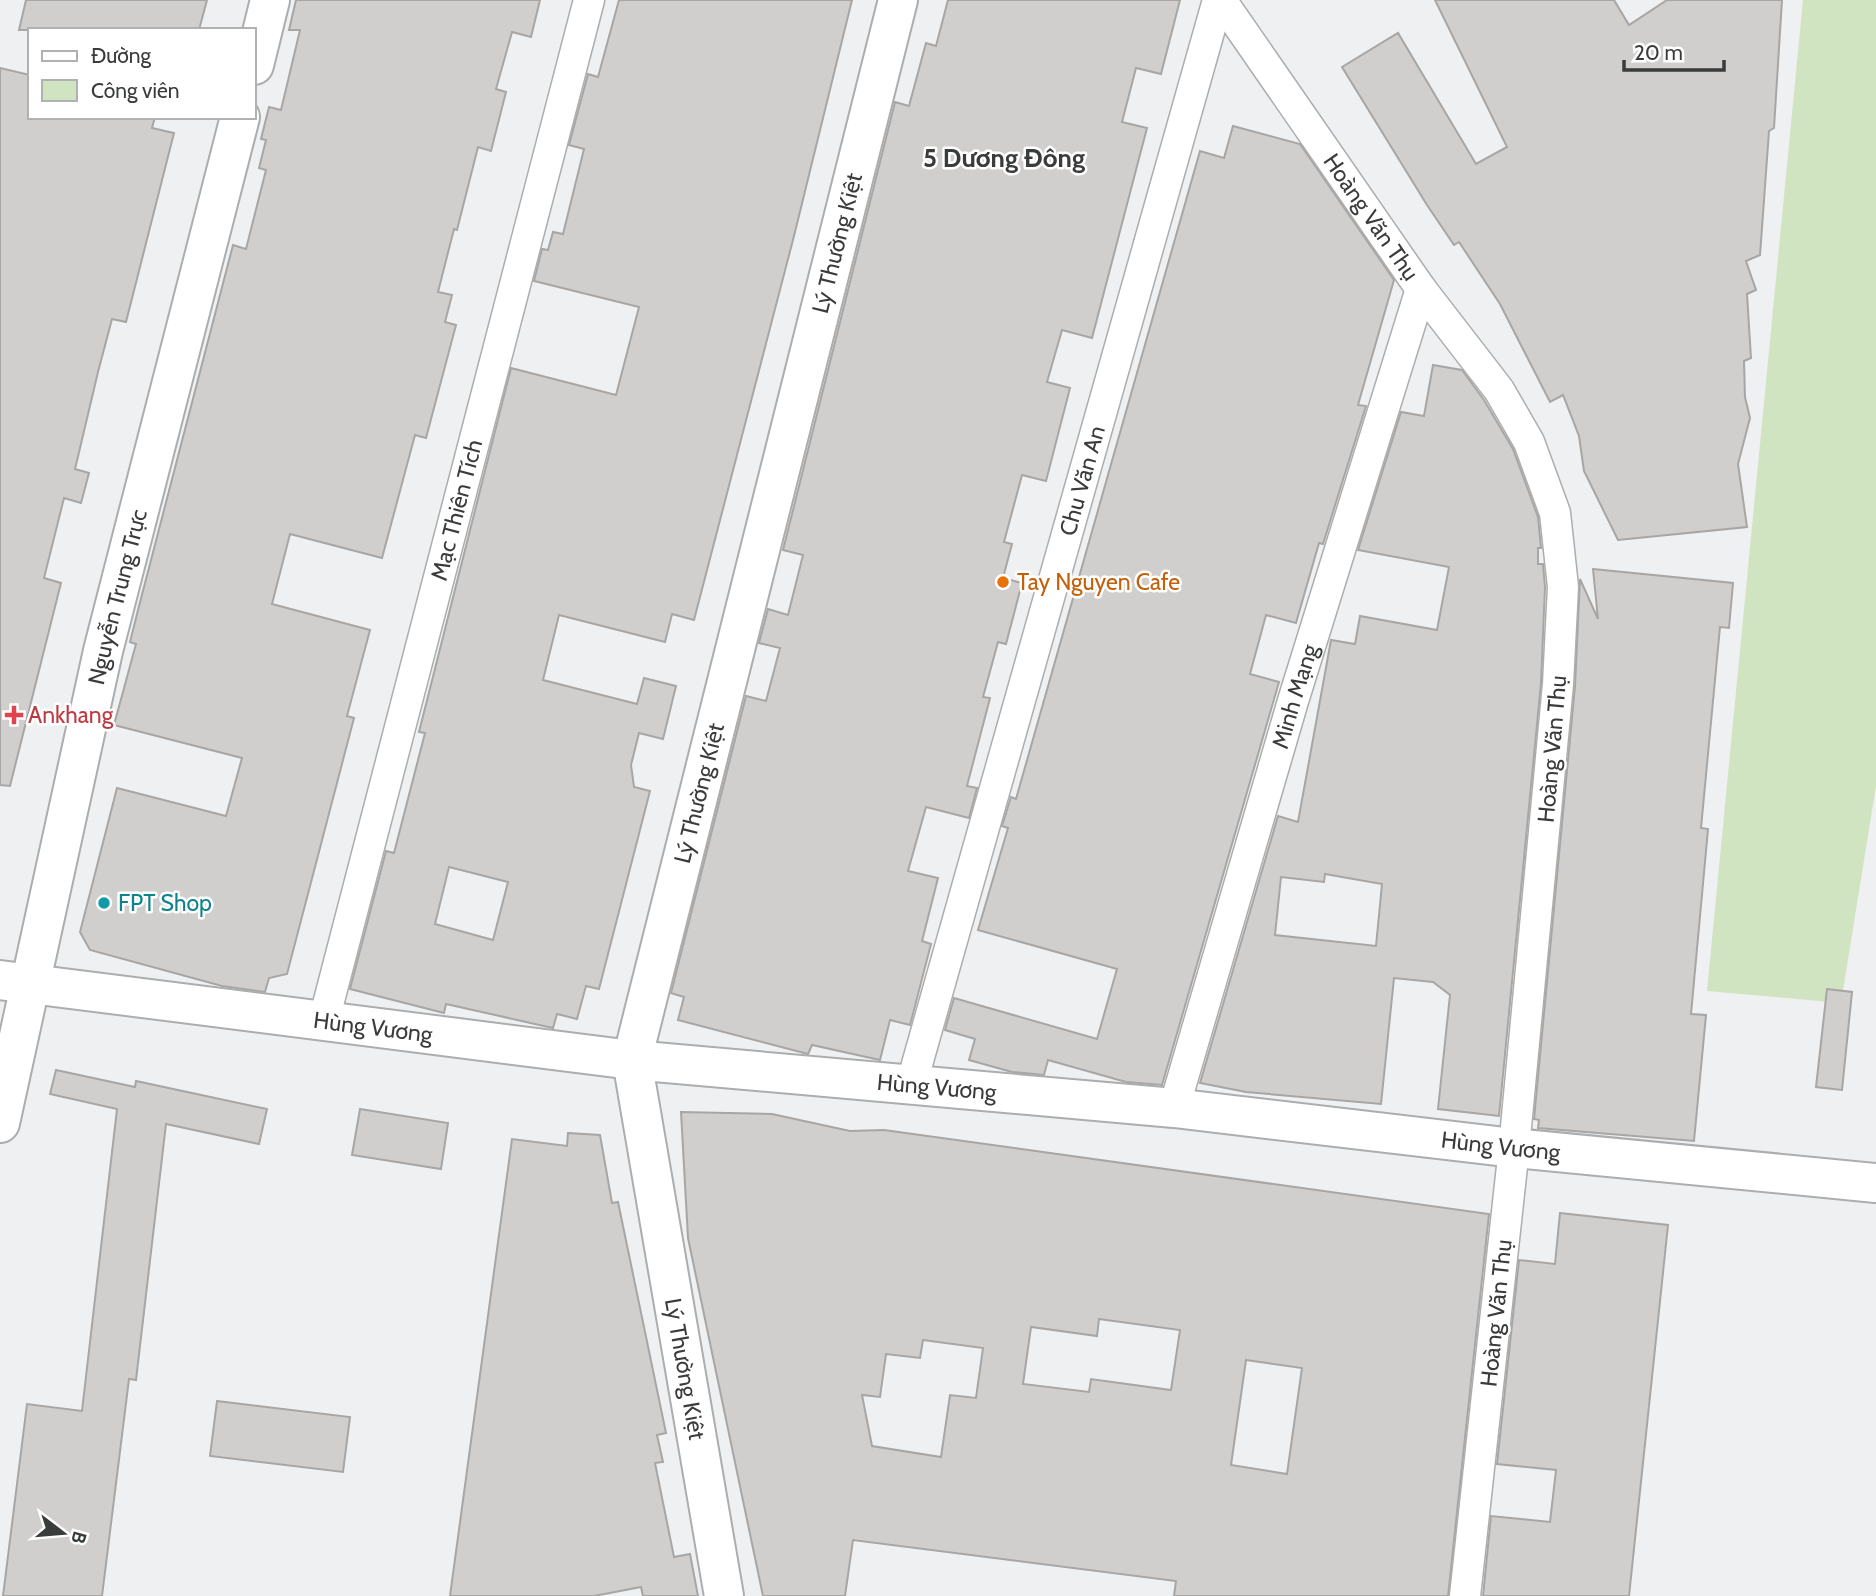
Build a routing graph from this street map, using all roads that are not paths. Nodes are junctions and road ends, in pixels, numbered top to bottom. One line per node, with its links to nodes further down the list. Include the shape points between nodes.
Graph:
1 (270, 0): 5 (main road)
2 (589, 0): 9 (street, Mạc Thiên Tích)
3 (898, 0): 10 (main road, Lý Thường Kiệt)
4 (1219, 0): 7 (street, Hoàng Văn Thụ); 11 (street, Chu Văn An)
5 (256, 57)
6 (239, 119): 8 (main road, Nguyễn Trung Trực)
7 (1421, 289): 12 (street, Minh Mạng, via 1293,701); 14 (street, Hoàng Văn Thụ, via 1499,390 1529,442 1555,513 1563,587 1558,684)
8 (15, 982): 9 (main road, Hùng Vương); 13 (main road, Nguyễn Trung Trực)
9 (324, 1020): 10 (main road, Hùng Vương)
10 (632, 1060): 11 (main road, Hùng Vương); 16 (main road, Lý Thường Kiệt)
11 (912, 1082): 12 (main road, Hùng Vương)
12 (1174, 1108): 14 (main road, Hùng Vương)
13 (0, 1123)
14 (1514, 1148): 15 (main road, Hùng Vương); 17 (street, Hoàng Văn Thụ)
15 (1876, 1183)
16 (724, 1596)
17 (1465, 1596)

